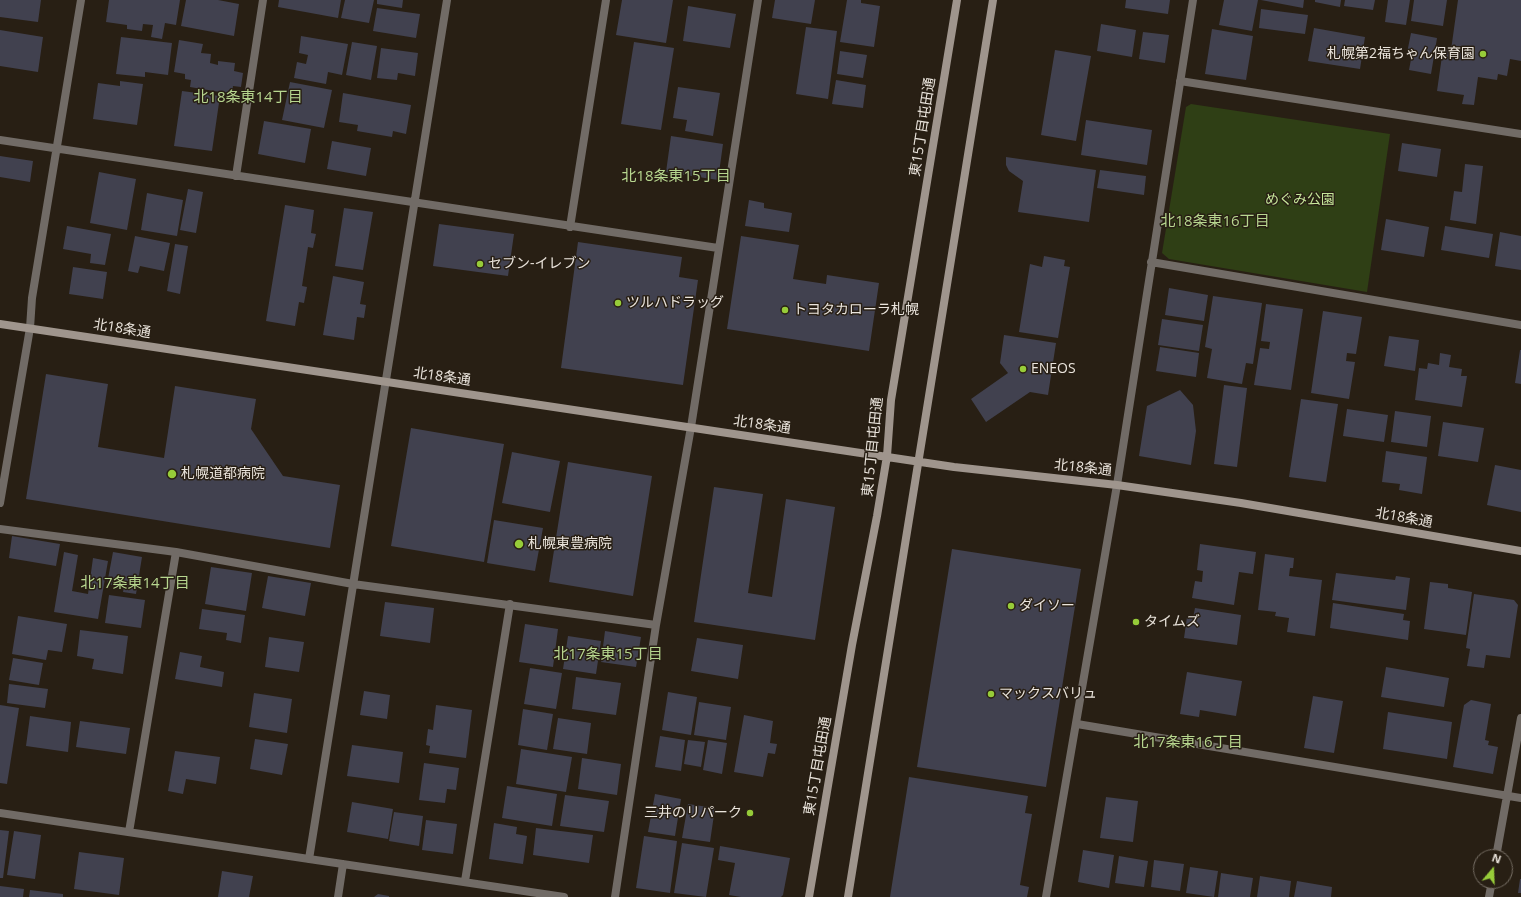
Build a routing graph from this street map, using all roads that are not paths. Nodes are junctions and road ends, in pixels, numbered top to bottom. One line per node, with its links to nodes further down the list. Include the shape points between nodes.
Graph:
1 (81, 0): 12 (street)
2 (264, 0): 13 (street)
3 (447, 0): 14 (street)
4 (606, 0): 15 (street)
5 (758, 0): 16 (street)
6 (957, 0): 23 (street, 東15丁目屯田通, via 891,400)
7 (992, 0): 24 (street)
8 (1193, 0): 9 (street)
9 (1180, 81): 10 (street); 17 (street)
10 (1521, 134)
11 (0, 140): 12 (street)
12 (57, 149): 13 (street); 20 (street, via 32,298)
13 (236, 176): 14 (street)
14 (415, 203): 15 (street); 21 (street)
15 (570, 227): 16 (street)
16 (718, 248): 22 (street)
17 (1152, 262): 19 (street); 25 (street)
18 (0, 324): 20 (street, 北18条通)
19 (1521, 325)
20 (30, 328): 21 (street, 北18条通); 26 (street)
21 (387, 382): 22 (street, 北18条通); 30 (street)
22 (690, 427): 23 (street, 北18条通); 32 (street)
23 (887, 456): 24 (street, 北18条通); 46 (street, 東15丁目屯田通)
24 (919, 461): 25 (street, 北18条通); 47 (street)
25 (1117, 485): 28 (street, 北18条通, via 1241,502); 34 (street)
26 (0, 503)
27 (0, 529): 29 (street)
28 (1521, 551)
29 (176, 552): 30 (street); 38 (street)
30 (353, 584): 31 (street); 40 (street)
31 (510, 604): 32 (street); 42 (street)
32 (656, 625): 45 (street)
33 (1521, 718): 35 (street)
34 (1077, 724): 35 (street); 48 (street)
35 (1508, 796): 36 (street); 39 (street)
36 (1521, 798)
37 (0, 813): 38 (street)
38 (129, 832): 40 (street)
39 (1498, 849)
40 (309, 859): 41 (street)
41 (343, 864): 42 (street); 43 (street)
42 (465, 881): 44 (street)
43 (338, 897)
44 (564, 897)
45 (615, 897)
46 (809, 897)
47 (848, 897)
48 (1046, 897)

